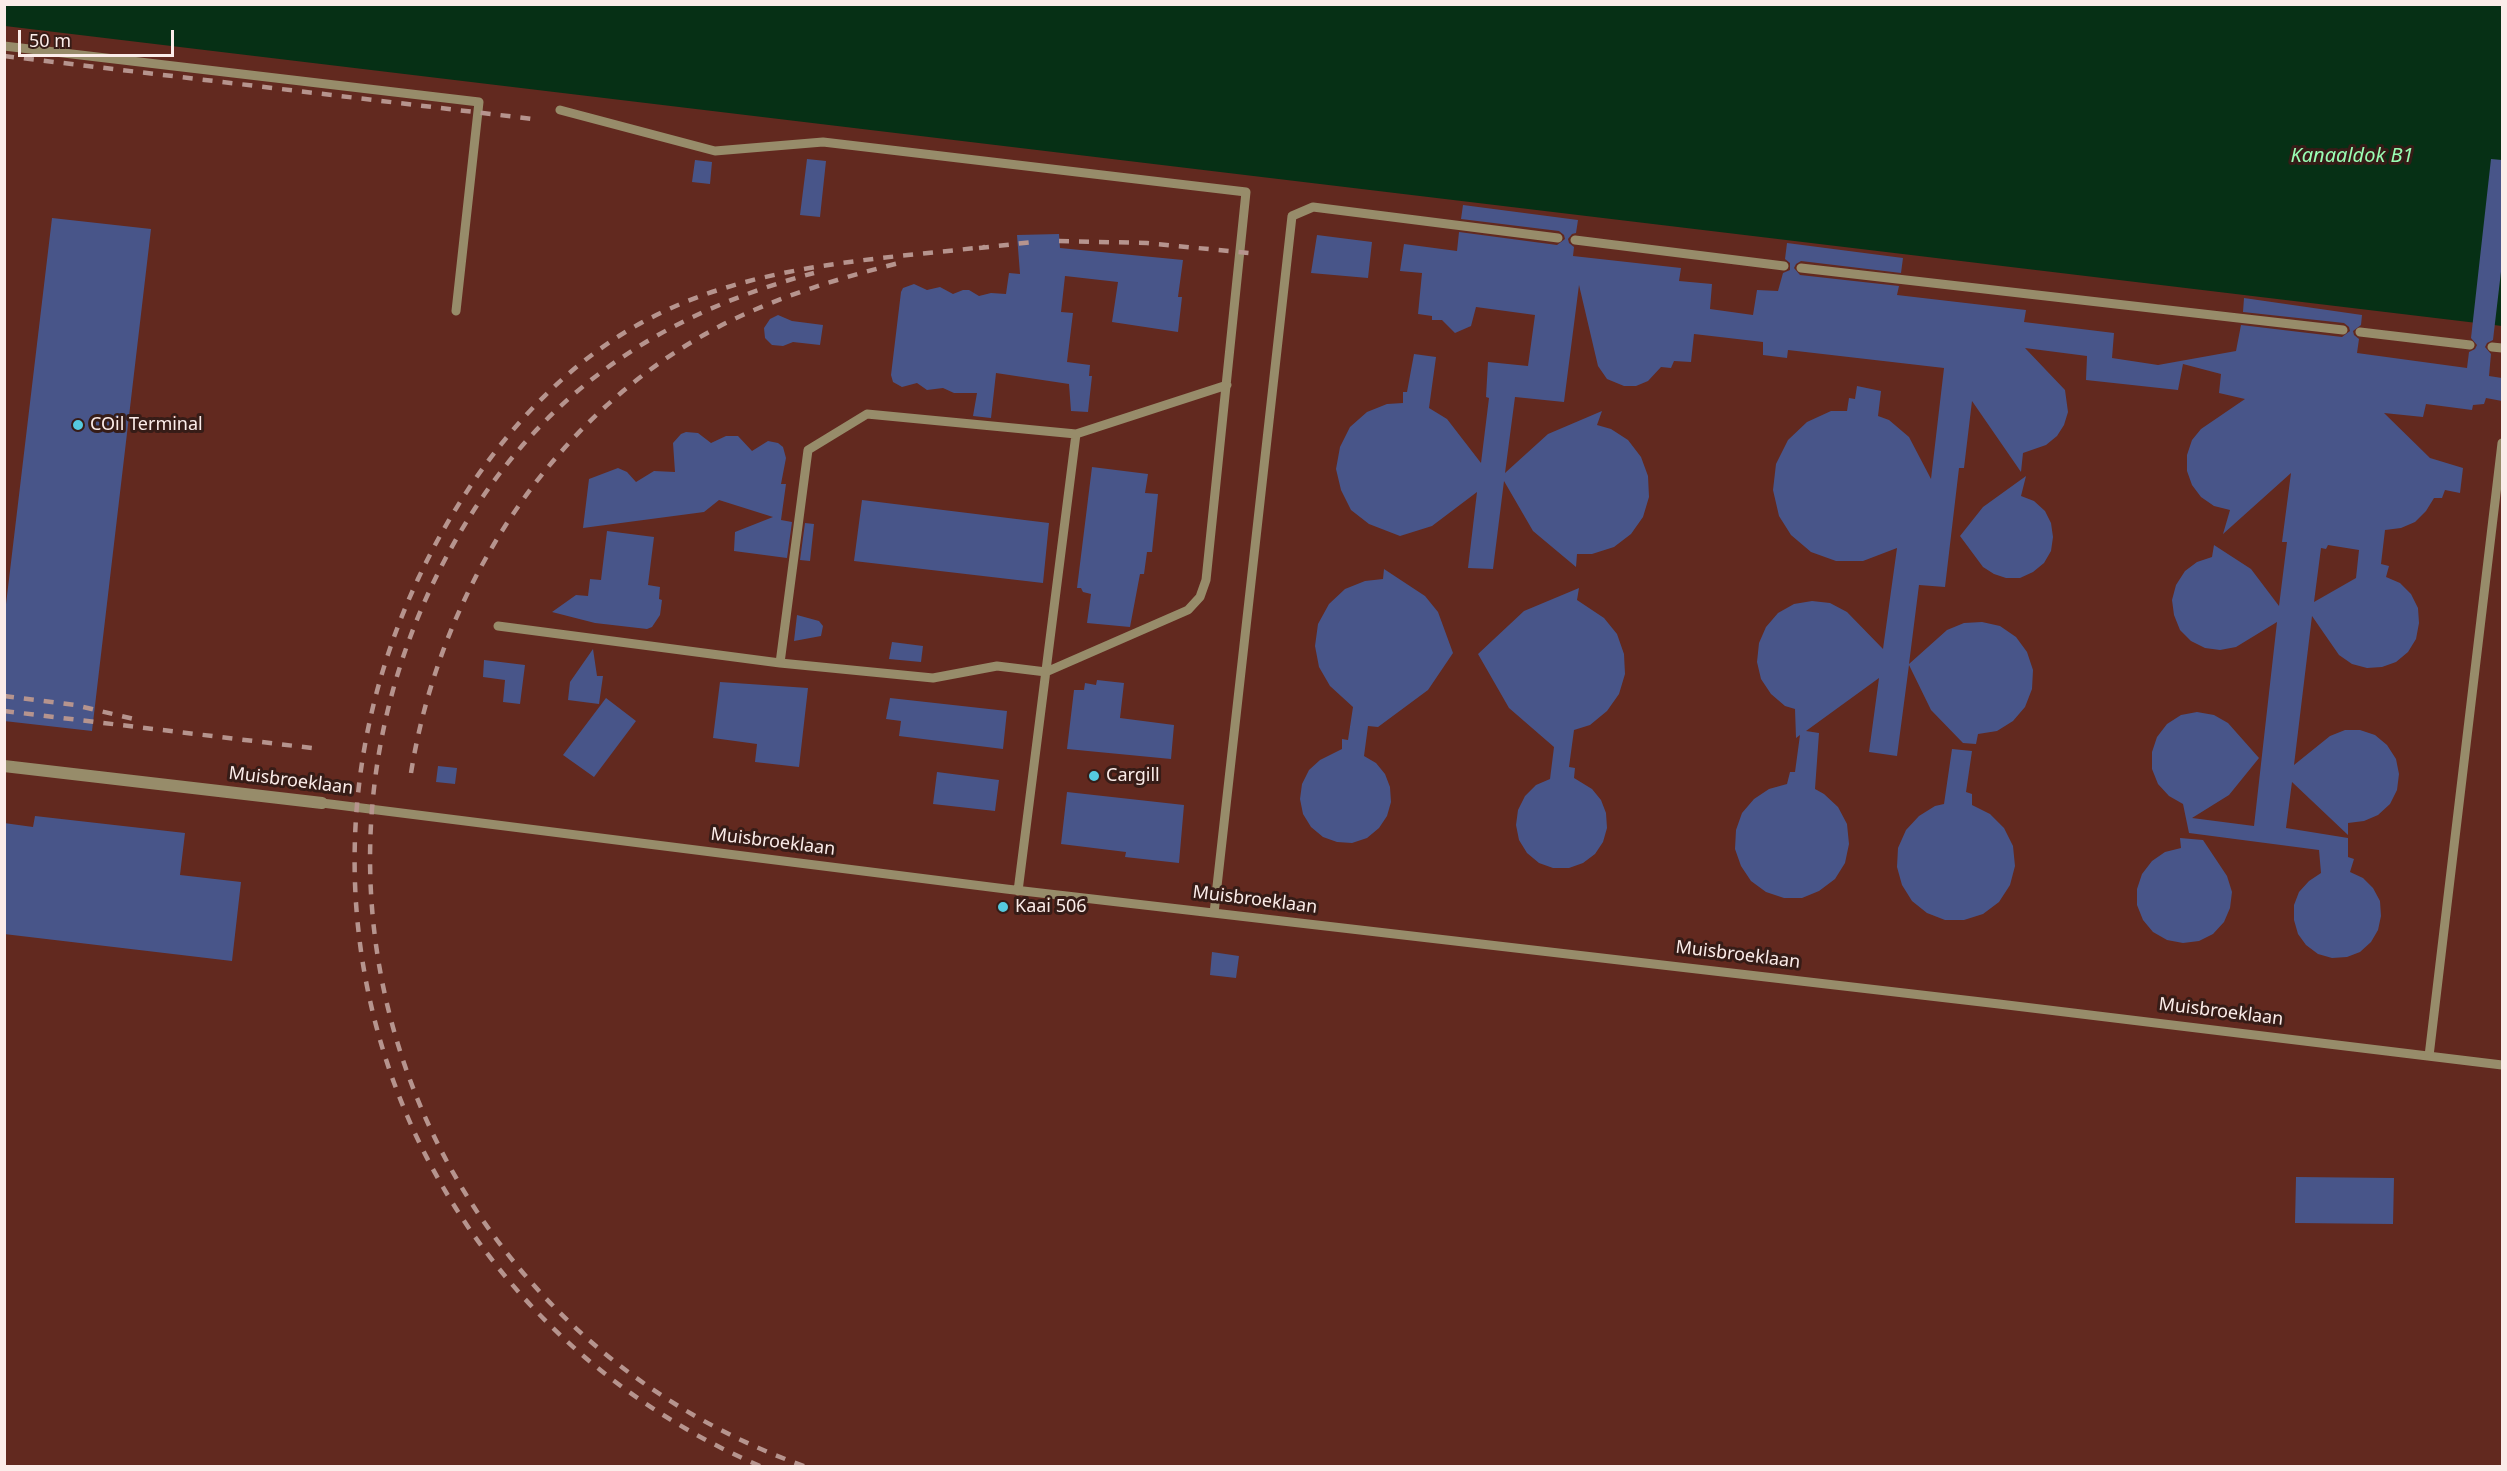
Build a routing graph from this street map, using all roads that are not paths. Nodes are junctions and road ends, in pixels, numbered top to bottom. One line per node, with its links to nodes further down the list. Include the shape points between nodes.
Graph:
1 (4, 46): 7 (lane, via 479,102)
2 (560, 110): 13 (lane, via 715,151 823,142 1246,192)
3 (1558, 238): 22 (lane, via 1312,207 1292,216)
4 (1575, 240): 5 (lane)
5 (1784, 266)
6 (1801, 268): 8 (lane)
7 (456, 311)
8 (2343, 330)
9 (2360, 332): 10 (lane)
10 (2470, 345)
11 (2492, 347): 12 (lane)
12 (2502, 348)
13 (1227, 385): 14 (lane); 18 (lane, via 1206,580 1200,597 1188,610 1172,618)
14 (1076, 434): 17 (lane, via 867,414 808,450); 18 (lane)
15 (2502, 443): 23 (lane)
16 (498, 626): 17 (lane)
17 (780, 663): 18 (lane, via 933,678 997,666)
18 (1046, 672): 21 (lane)
19 (4, 766): 20 (street, Muisbroeklaan)
20 (322, 803): 21 (lane, Muisbroeklaan)
21 (1018, 891): 22 (lane, Muisbroeklaan)
22 (1214, 913): 23 (lane, Muisbroeklaan)
23 (2430, 1056): 24 (lane, Muisbroeklaan)
24 (2502, 1065)

